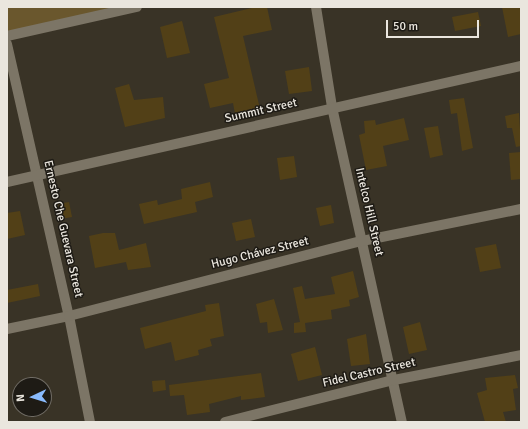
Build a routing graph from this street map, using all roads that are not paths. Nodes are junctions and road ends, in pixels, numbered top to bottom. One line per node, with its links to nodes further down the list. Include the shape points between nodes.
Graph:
1 (137, 7): 3 (street)
2 (316, 7): 6 (street, Intelco Hill Street)
3 (7, 36)
4 (7, 44): 7 (street, Ernesto Che Guevara Street)
5 (521, 66): 6 (street, Summit Street)
6 (332, 107): 7 (street, Summit Street); 10 (street, Intelco Hill Street)
7 (38, 176): 8 (street, Summit Street); 11 (street, Ernesto Che Guevara Street)
8 (7, 182)
9 (521, 209): 10 (street, Hugo Chávez Street)
10 (362, 240): 11 (street, Hugo Chávez Street); 14 (street, Intelco Hill Street)
11 (70, 316): 12 (street, Hugo Chávez Street); 15 (street, Ernesto Che Guevara Street)
12 (7, 329)
13 (521, 355): 14 (street, Fidel Castro Street)
14 (394, 380): 16 (street, Fidel Castro Street); 17 (street, Intelco Hill Street)
15 (90, 422)
16 (225, 422)
17 (402, 422)

